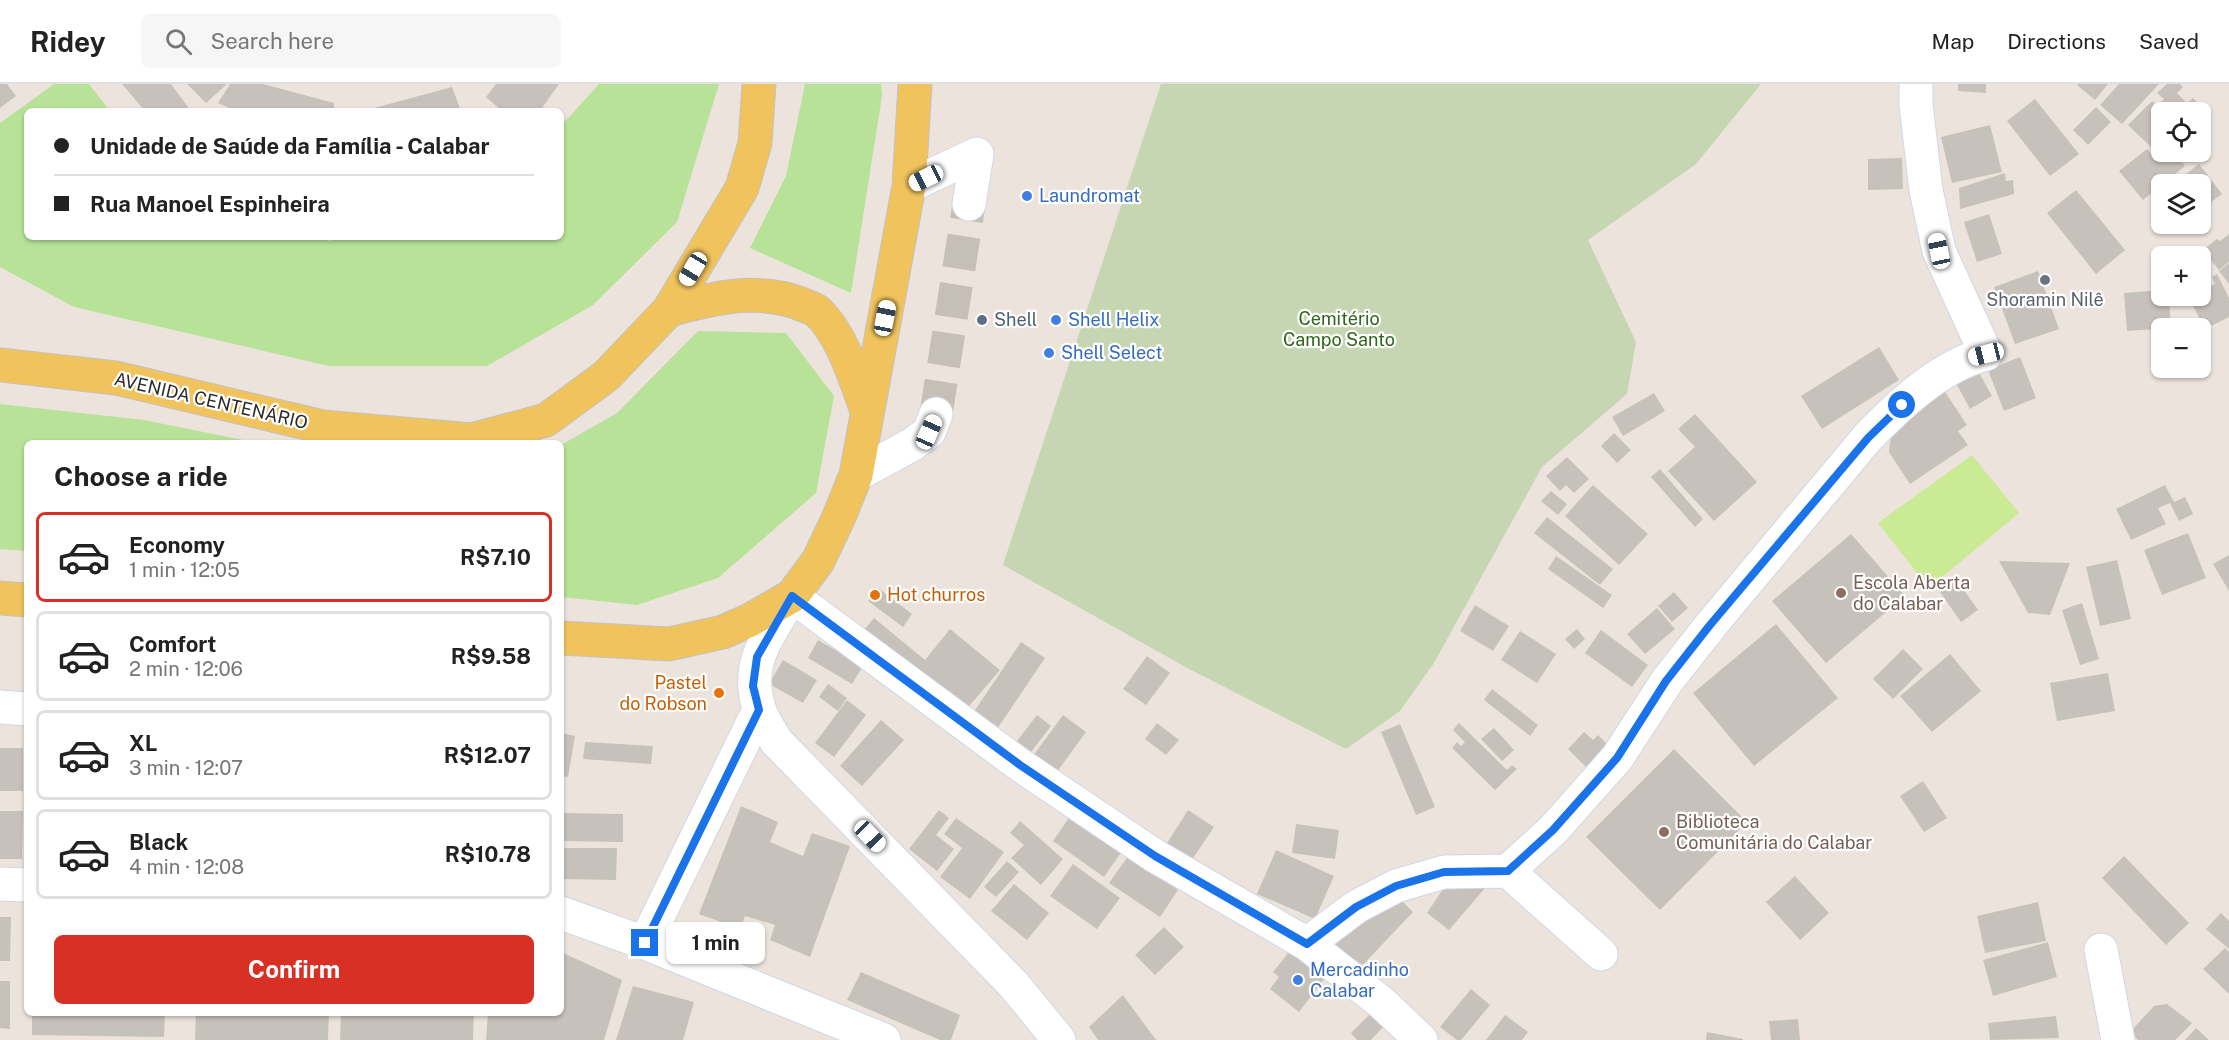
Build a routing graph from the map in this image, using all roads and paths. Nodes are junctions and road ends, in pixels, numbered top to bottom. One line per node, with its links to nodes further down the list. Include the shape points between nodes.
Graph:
1 (759, 84): 6 (main road, AVENIDA CENTENÁRIO, via 755,143 742,188)
2 (915, 84): 4 (main road)
3 (1916, 84): 18 (street, via 1926,190 1939,251 1986,354 1951,368 1891,414 1868,438 1666,681 1617,758 1553,830)
4 (909, 186): 5 (street, via 977,154); 8 (main road)
5 (969, 204)
6 (669, 310): 7 (main road, AVENIDA CENTENÁRIO, via 606,376 546,420 471,440 323,427 116,378); 8 (main road, via 729,296 766,295 817,311 844,348)
7 (0, 365)
8 (867, 411): 10 (main road)
9 (936, 414): 10 (street, via 929,432)
10 (856, 475): 11 (main road, via 818,561)
11 (792, 596): 14 (main road, via 723,632 669,644); 17 (street, via 757,657 753,686); 23 (street, via 1029,772 1155,856)
12 (0, 598): 13 (main road)
13 (24, 600)
14 (564, 638)
15 (0, 707): 16 (street)
16 (24, 709)
17 (759, 710): 22 (street); 27 (street, via 776,741 1014,985)
18 (1508, 871): 23 (street, via 1444,872 1396,886 1356,907); 25 (street)
19 (0, 884): 20 (street)
20 (24, 885)
21 (564, 914): 22 (street)
22 (645, 943): 26 (street)
23 (1307, 944): 28 (street, via 1382,1003)
24 (2101, 950): 29 (street)
25 (1601, 954)
26 (884, 1040)
27 (1059, 1040)
28 (1421, 1040)
29 (2118, 1040)

